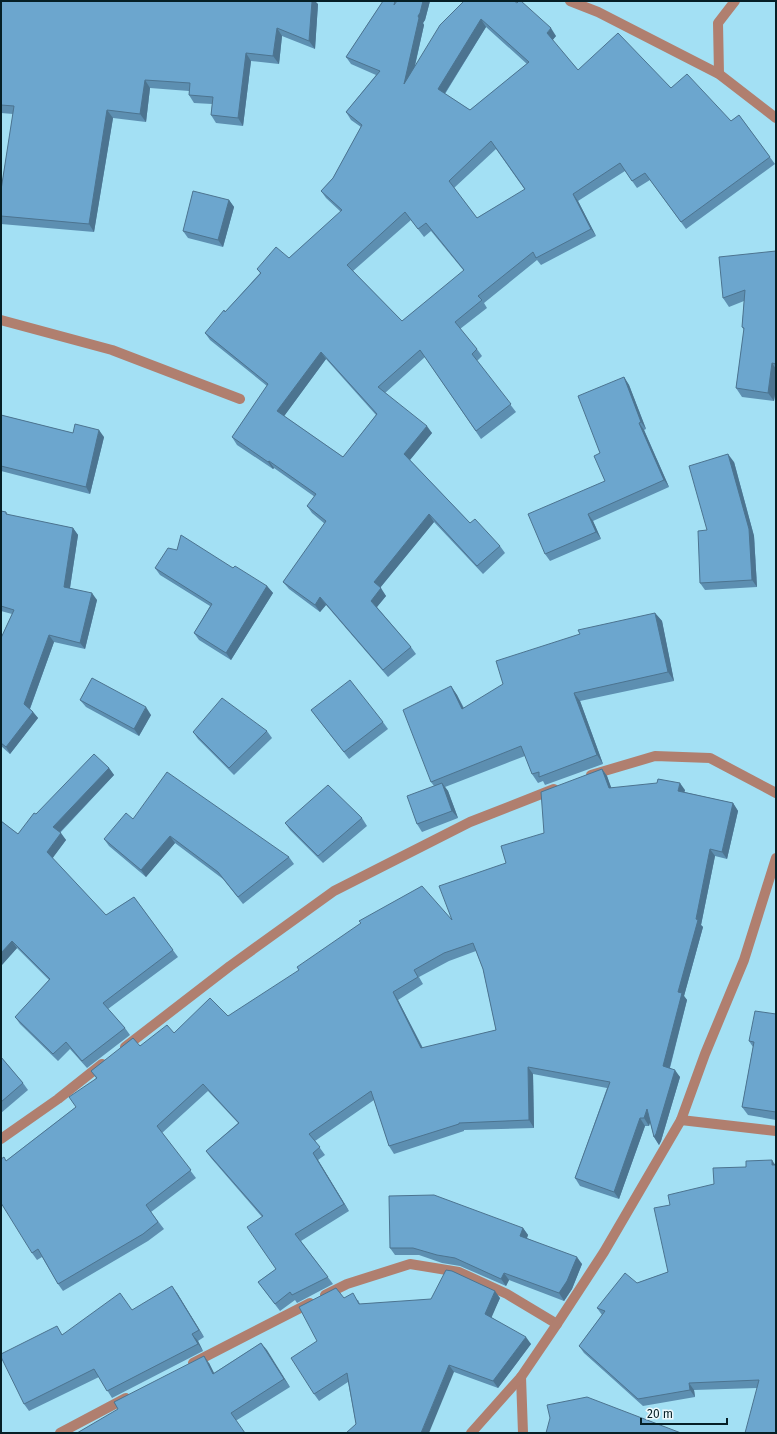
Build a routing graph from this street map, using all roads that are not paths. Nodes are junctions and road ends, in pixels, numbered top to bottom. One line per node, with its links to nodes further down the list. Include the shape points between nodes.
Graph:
1 (570, 1): 3 (street, via 598,12)
2 (735, 1): 3 (street, via 718,23)
3 (718, 74): 4 (street)
4 (776, 118)
5 (1, 320): 6 (street, via 112,350)
6 (240, 398)
7 (583, 778): 9 (street, via 655,756 710,758)
8 (562, 786): 13 (street, via 470,822 334,891)
9 (776, 793)
10 (776, 858): 11 (street, via 744,960)
11 (681, 1120): 12 (street); 14 (street, via 604,1252)
12 (776, 1131)
13 (1, 1139)
14 (557, 1324): 15 (street, via 507,1294 458,1272 410,1264 347,1284); 16 (street)
15 (184, 1368)
16 (521, 1377): 19 (street); 20 (street)
17 (134, 1394): 18 (street)
18 (60, 1433)
19 (471, 1433)
20 (523, 1433)

